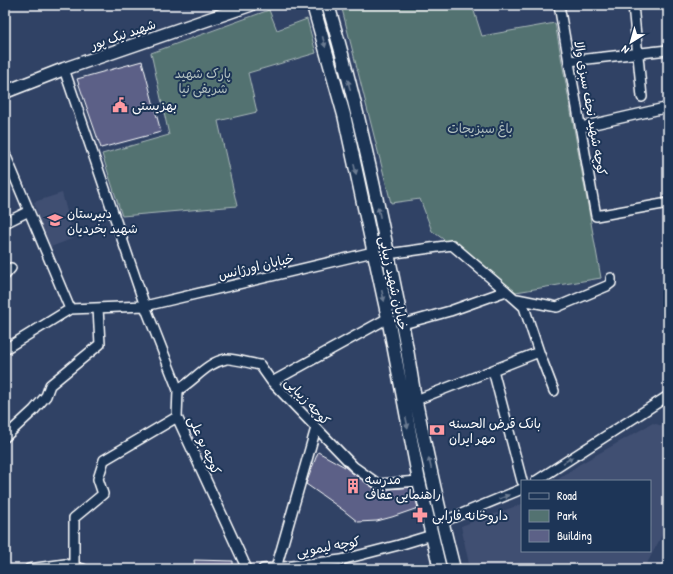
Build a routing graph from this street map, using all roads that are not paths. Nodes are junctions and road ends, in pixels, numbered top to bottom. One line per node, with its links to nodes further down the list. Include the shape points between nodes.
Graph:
1 (250, 5): 9 (main road, شهید نیک پور)
2 (313, 5): 16 (main road, خیابان شهید زیبایی, one-way to 16, via 344,114)
3 (328, 5): 15 (main road, خیابان شهید زیبایی, one-way to 3)
4 (559, 5): 8 (street, کوچه شهید نجف سبزی والا)
5 (633, 5): 7 (street)
6 (668, 50): 7 (street)
7 (638, 54): 8 (street); 11 (street)
8 (569, 61): 13 (street, کوچه شهید نجف سبزی والا)
9 (64, 69): 10 (main road, شهید نیک پور); 25 (street, کوچه بو علی)
10 (5, 92)
11 (642, 97)
12 (665, 108): 13 (street)
13 (581, 127): 17 (street, کوچه شهید نجف سبزی والا, via 596,216)
14 (5, 154): 18 (street)
15 (372, 182): 16 (main road); 21 (main road, خیابان شهید زیبایی, one-way to 15)
16 (359, 186): 20 (main road, خیابان شهید زیبایی)
17 (668, 203)
18 (29, 211): 19 (street); 27 (street)
19 (5, 223)
20 (373, 252): 25 (street, خیابان اورژانس); 28 (main road, خیابان شهید زیبایی, one-way to 28)
21 (388, 254): 23 (street, via 452,244); 29 (main road, خیابان شهید زیبایی)
22 (611, 278): 24 (street, via 611,283 607,286 557,307)
23 (506, 291): 24 (street); 29 (street)
24 (515, 298): 31 (street, via 524,307)
25 (145, 306): 26 (street, خیابان اورژانس); 34 (street, کوچه بو علی)
26 (98, 308): 27 (street, خیابان اورژانس); 40 (street, via 100,344 50,385 42,401)
27 (70, 309): 30 (street)
28 (388, 318): 33 (street); 41 (main road, خیابان شهید زیبایی, one-way to 41)
29 (403, 324): 37 (main road, خیابان شهید زیبایی)
30 (5, 349)
31 (539, 352): 32 (street); 35 (street)
32 (493, 370): 37 (street); 42 (street)
33 (272, 382): 34 (street, کوچه زیبایی, via 260,365 227,359 207,366); 39 (street, کوچه زیبایی)
34 (178, 390): 38 (street, کوچه بو علی)
35 (554, 391)
36 (668, 396): 43 (street, one-way to 36)
37 (416, 400): 45 (main road, خیابان شهید زیبایی, one-way to 37)
38 (177, 417): 49 (street, via 104,460 98,479 103,494 74,518); 52 (street, کوچه بو علی)
39 (316, 428): 41 (street, کوچه زیبایی, via 354,467 378,484); 50 (street, کوچه لیمویی)
40 (5, 437)
41 (419, 480): 46 (main road, خیابان شهید زیبایی)
42 (522, 480)
43 (538, 480)
44 (521, 489): 45 (street, one-way to 44)
45 (442, 522): 55 (main road, خیابان شهید زیبایی)
46 (432, 535): 47 (street, کوچه لیمویی); 54 (main road, خیابان شهید زیبایی)
47 (342, 564): 50 (street, کوچه لیمویی)
48 (50, 568): 49 (street, via 65,564); 51 (street)
49 (79, 568)
50 (276, 568): 53 (street)
51 (29, 569)
52 (247, 569)
53 (263, 569)
54 (440, 569)
55 (454, 569)

